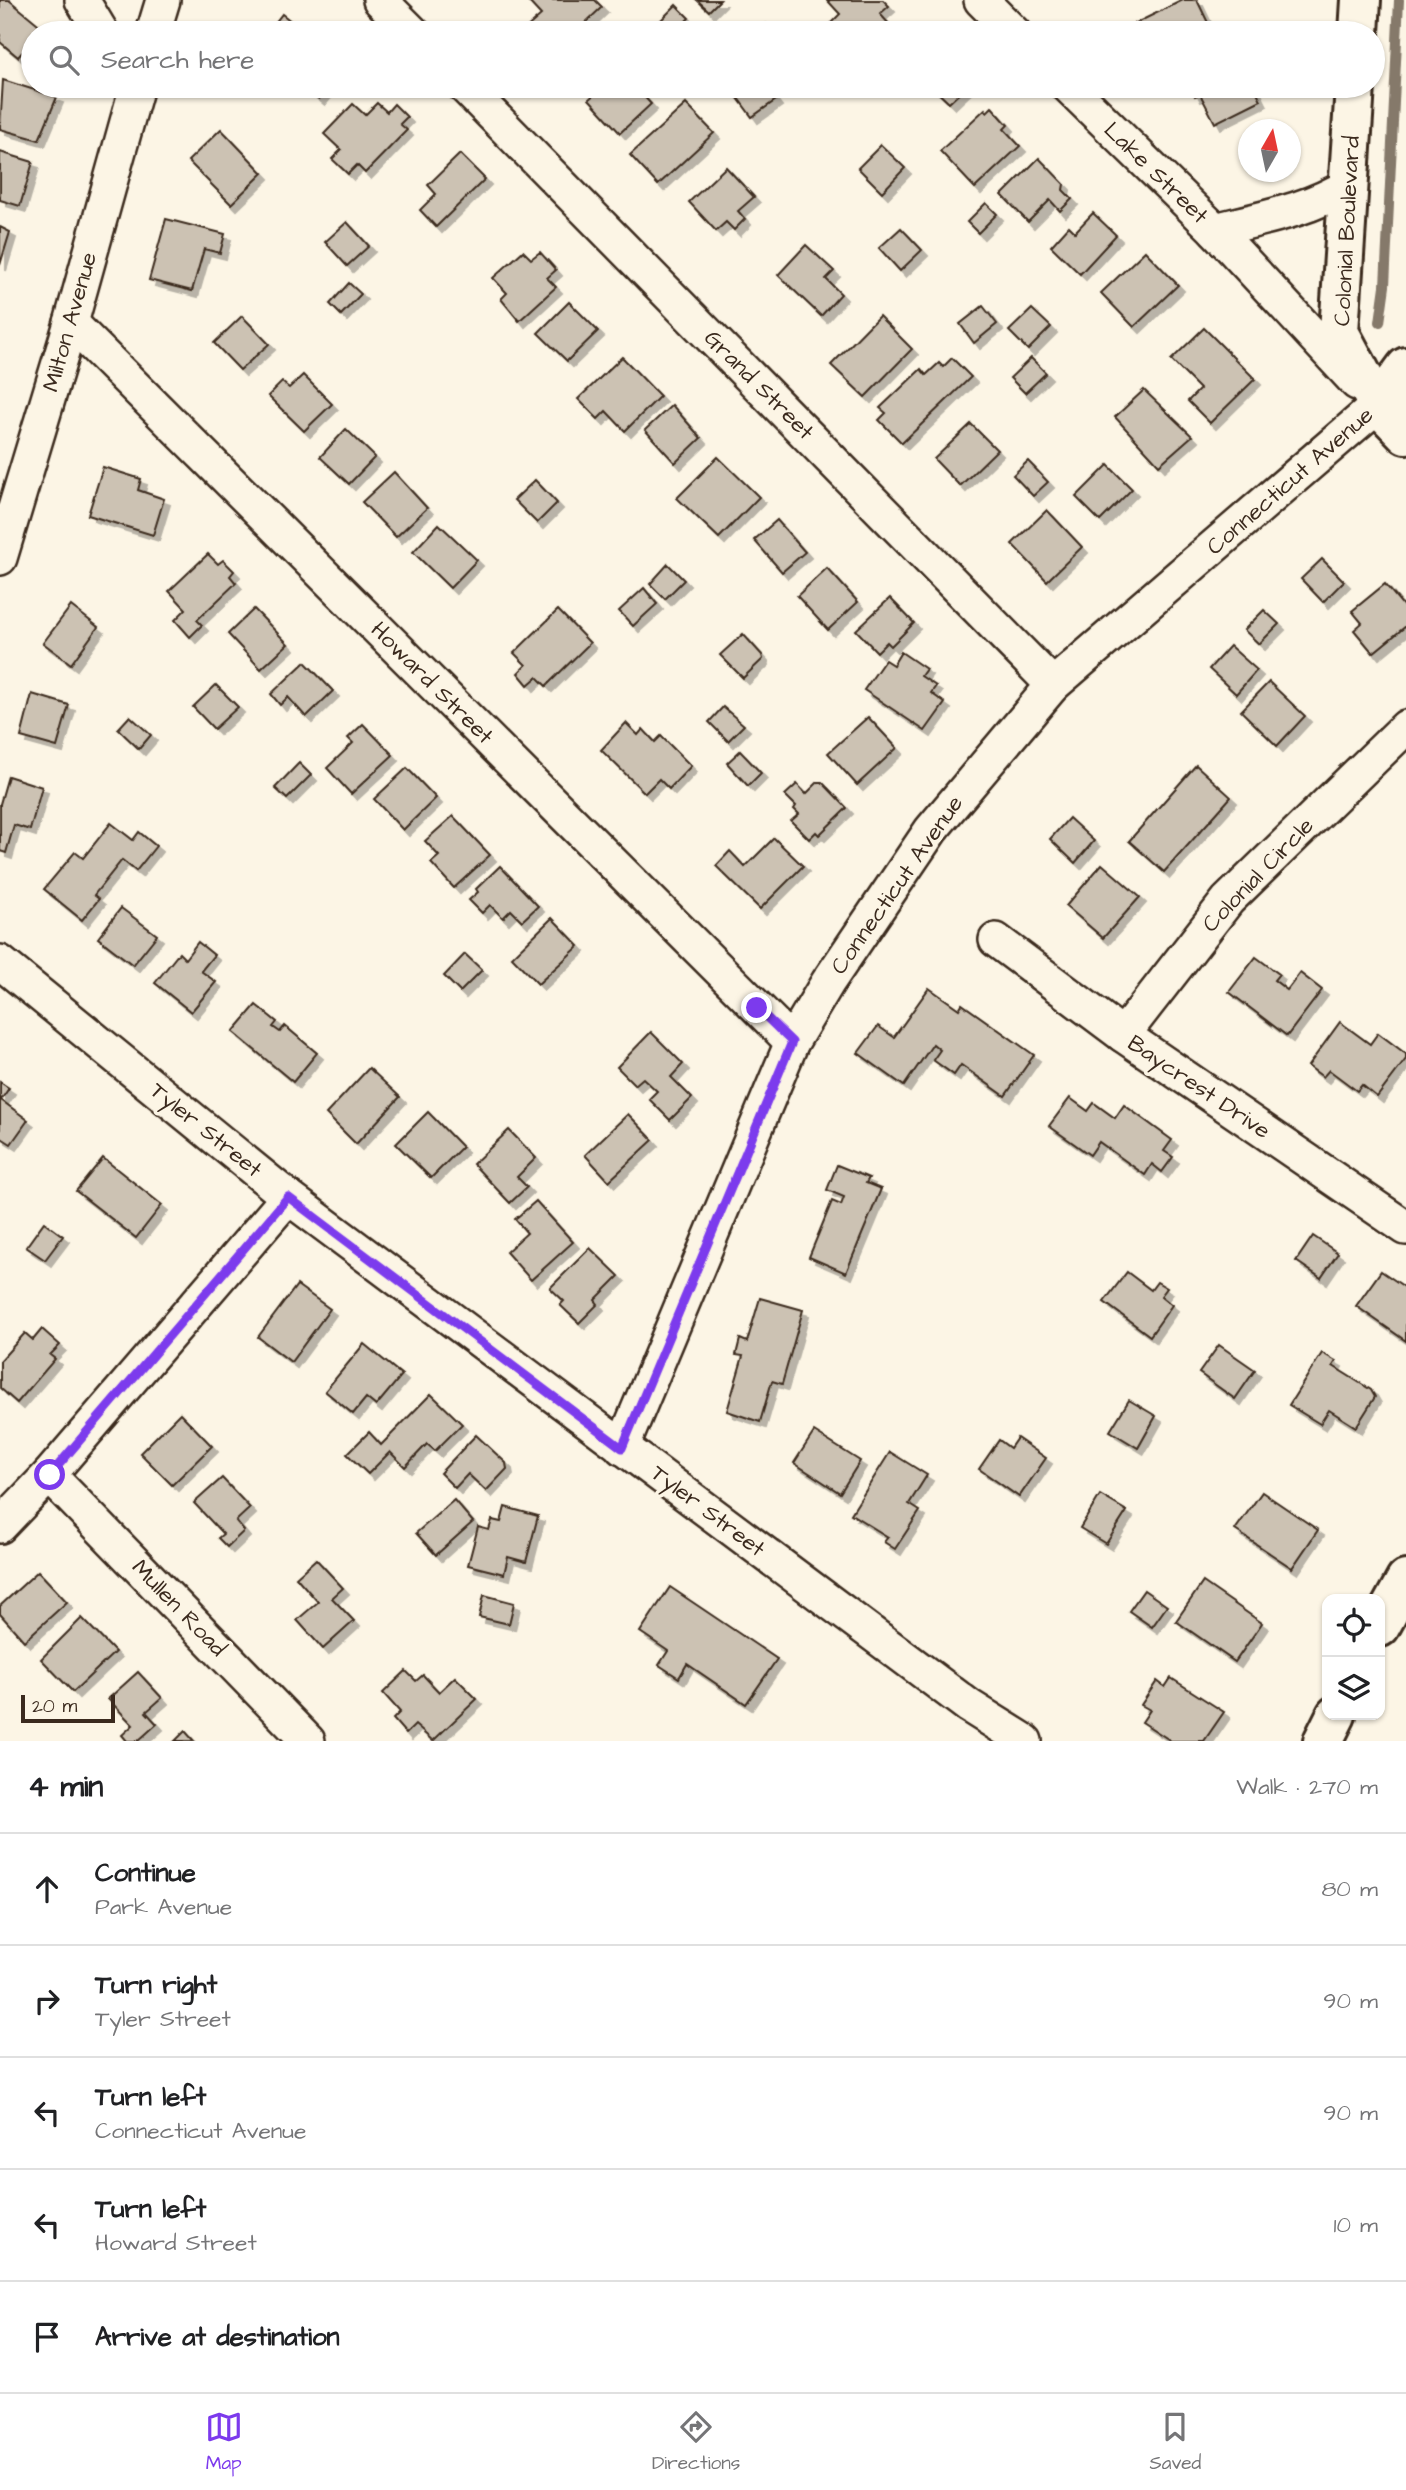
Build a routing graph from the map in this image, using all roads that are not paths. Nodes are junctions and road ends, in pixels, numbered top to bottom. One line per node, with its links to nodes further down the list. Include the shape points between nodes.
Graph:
1 (82, 0): 6 (street)
2 (163, 0): 7 (street)
3 (380, 0): 8 (street)
4 (981, 0): 9 (street)
5 (1361, 0): 10 (street)
6 (95, 21)
7 (157, 21)
8 (400, 21)
9 (1002, 21)
10 (1360, 21)
11 (123, 98): 16 (street)
12 (133, 98): 16 (street, Milton Avenue)
13 (476, 98): 24 (street, Grand Street)
14 (1080, 98): 18 (street, Lake Street)
15 (1354, 98): 17 (street, Colonial Boulevard)
16 (126, 123): 19 (street, Milton Avenue)
17 (1349, 186): 18 (street, Lake Street, via 1296,211); 21 (street, Colonial Boulevard, via 1339,332)
18 (1215, 230): 21 (street, Lake Street)
19 (71, 323): 23 (street, Milton Avenue); 29 (street, Howard Street)
20 (1406, 367): 21 (street)
21 (1392, 400): 22 (street, Lake Street); 24 (street, Connecticut Avenue)
22 (1406, 434)
23 (0, 558)
24 (1053, 685): 29 (street, Connecticut Avenue, via 931,830)
25 (1406, 727): 28 (street, Colonial Circle, via 1228,901)
26 (996, 940): 28 (street, Baycrest Drive)
27 (0, 962): 30 (street, Tyler Street)
28 (1123, 1035): 31 (street, Baycrest Drive)
29 (792, 1042): 32 (street, Connecticut Avenue)
30 (288, 1197): 32 (street, Tyler Street); 33 (street)
31 (1406, 1228)
32 (622, 1448): 39 (street, Tyler Street, via 969,1706)
33 (50, 1475): 34 (street); 38 (street, Mullen Road)
34 (0, 1526)
35 (1406, 1580): 36 (street)
36 (1385, 1619)
37 (1334, 1720): 40 (street)
38 (308, 1741)
39 (1025, 1741)
40 (1323, 1741)

